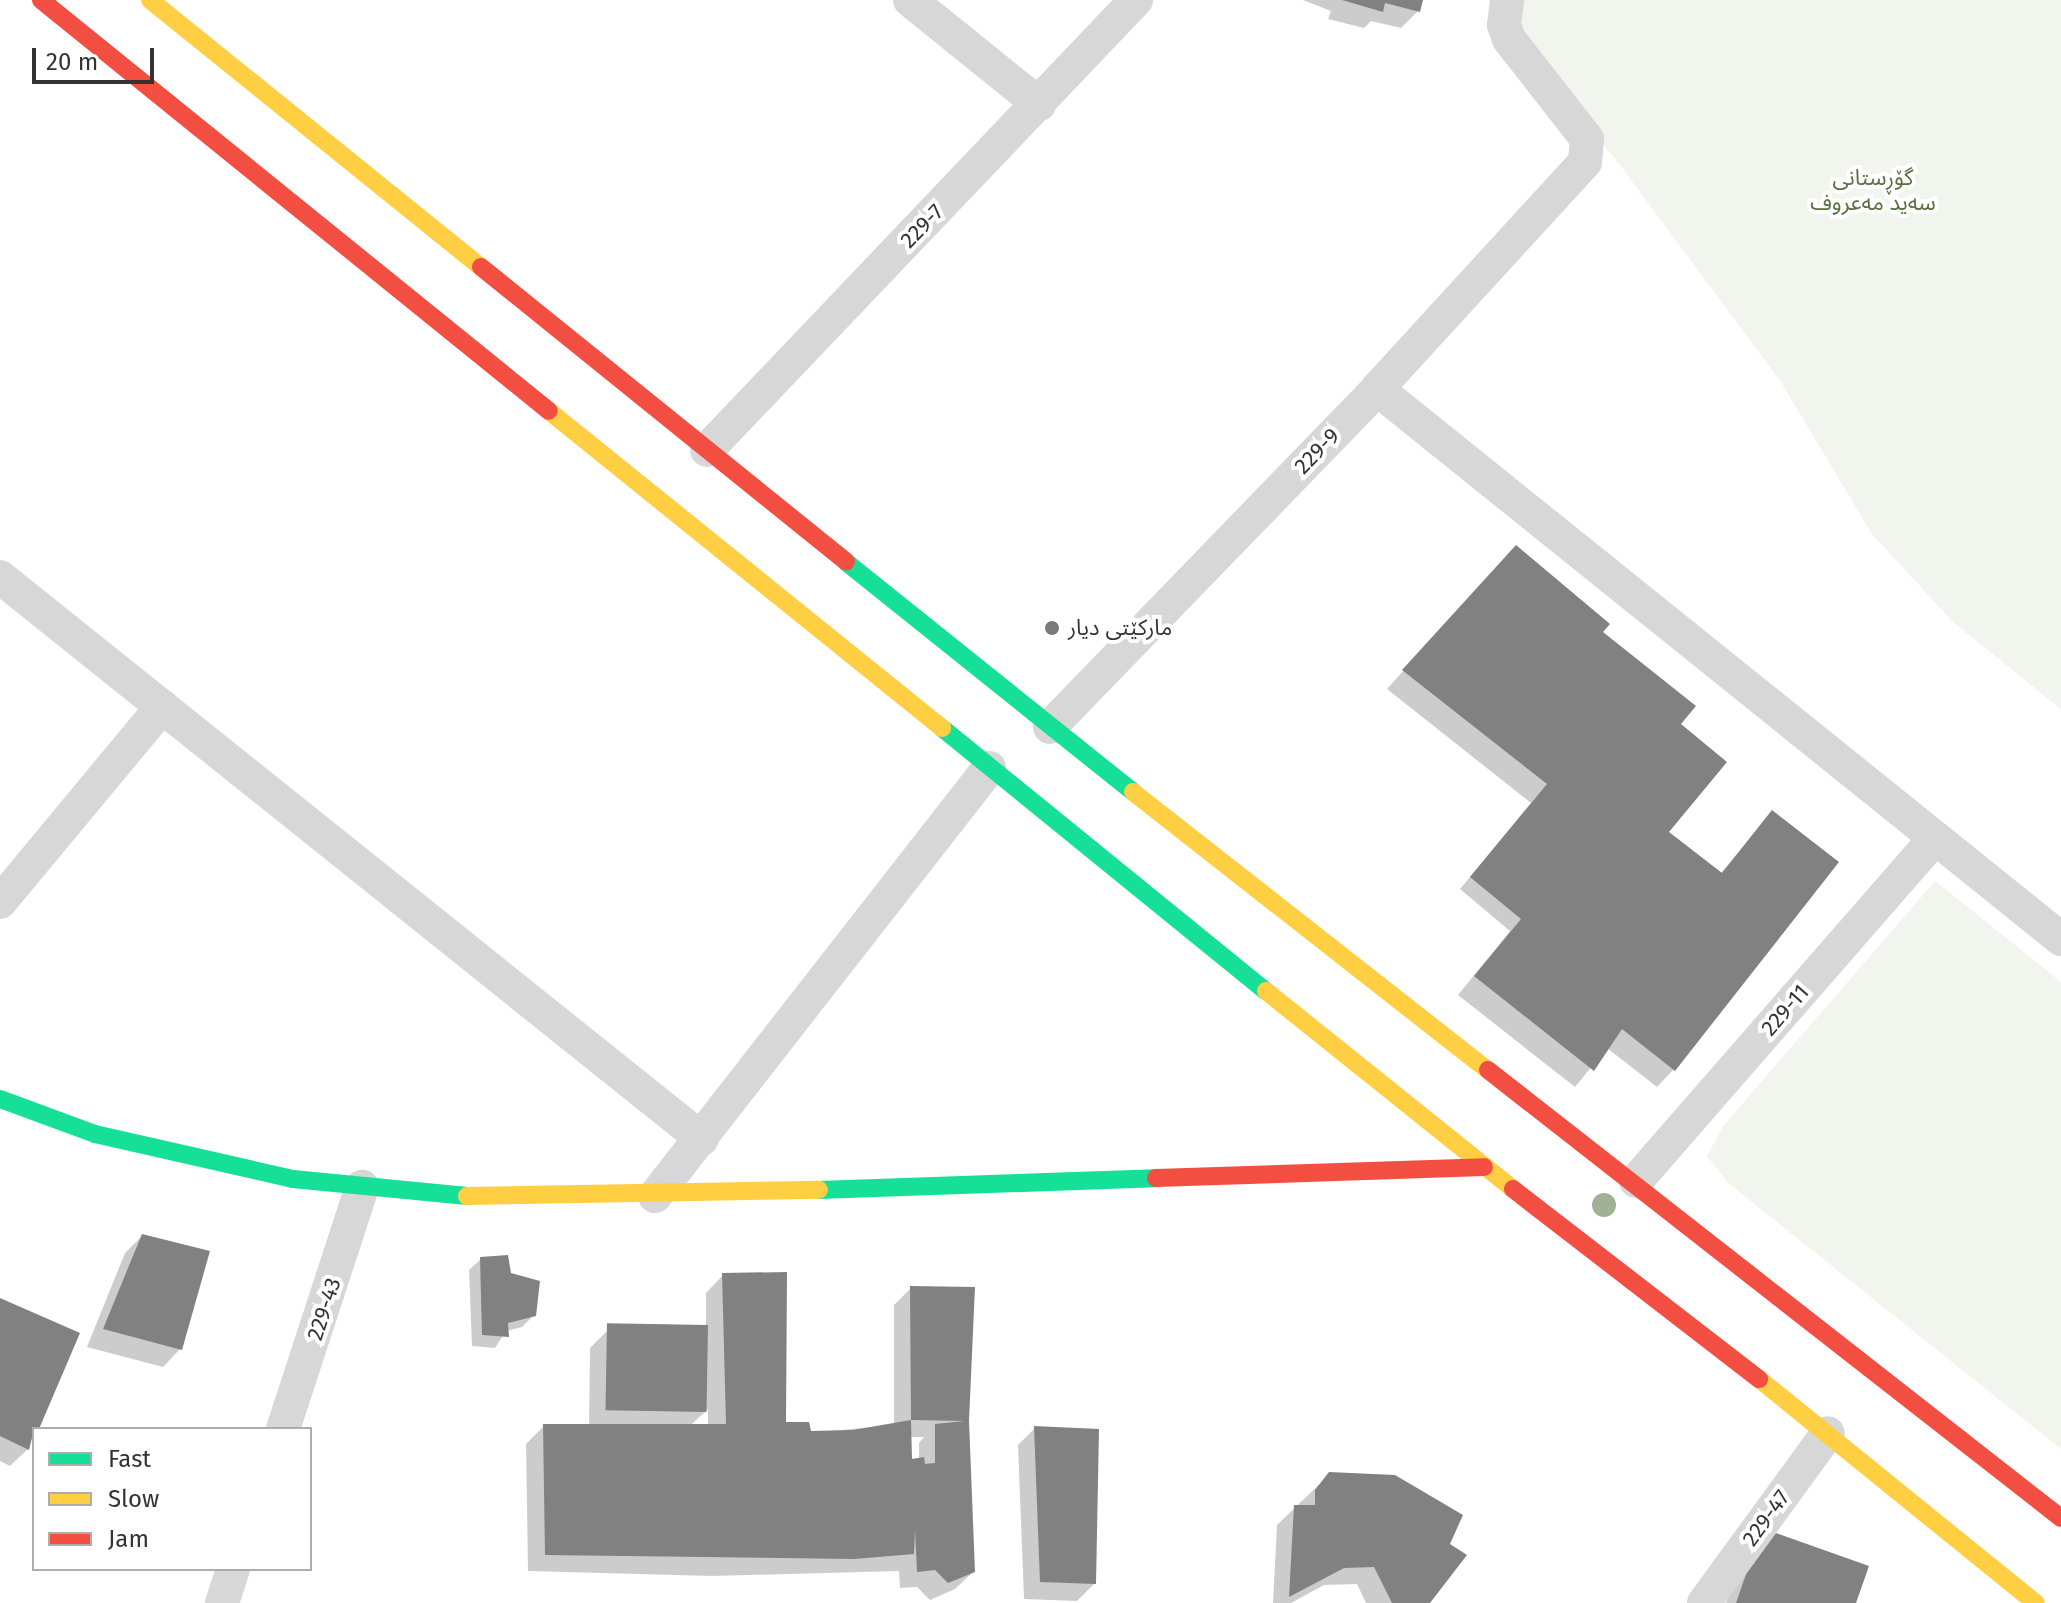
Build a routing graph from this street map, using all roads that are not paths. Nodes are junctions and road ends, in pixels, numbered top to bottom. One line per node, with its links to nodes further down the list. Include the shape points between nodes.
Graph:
1 (41, 0): 11 (street)
2 (150, 0): 8 (street)
3 (910, 0): 6 (street)
4 (1136, 0): 6 (street, 229-7)
5 (1507, 0): 7 (street, 229-9, via 1504,25 1509,39 1587,139 1590,152)
6 (1039, 104): 8 (street, 229-7)
7 (1377, 389): 13 (street, 229-9); 15 (street)
8 (707, 450): 13 (street, via 837,564)
9 (0, 577): 12 (street)
10 (815, 591): 11 (street)
11 (798, 613): 14 (street)
12 (162, 707): 16 (street); 19 (street)
13 (1050, 727): 21 (street)
14 (989, 768): 19 (street); 20 (street)
15 (1935, 838): 17 (street); 21 (street, 229-11)
16 (0, 902)
17 (2061, 939)
18 (0, 1099): 22 (street, via 95,1134 293,1179)
19 (702, 1139): 23 (street)
20 (1484, 1167): 23 (street); 25 (street)
21 (1636, 1181): 26 (street)
22 (362, 1187): 23 (street, via 443,1196); 24 (street, 229-43)
23 (655, 1196)
24 (284, 1427)
25 (1828, 1433): 29 (street, 229-47); 30 (street)
26 (2061, 1518)
27 (232, 1571): 28 (street)
28 (222, 1603)
29 (1704, 1603)
30 (2036, 1603)

